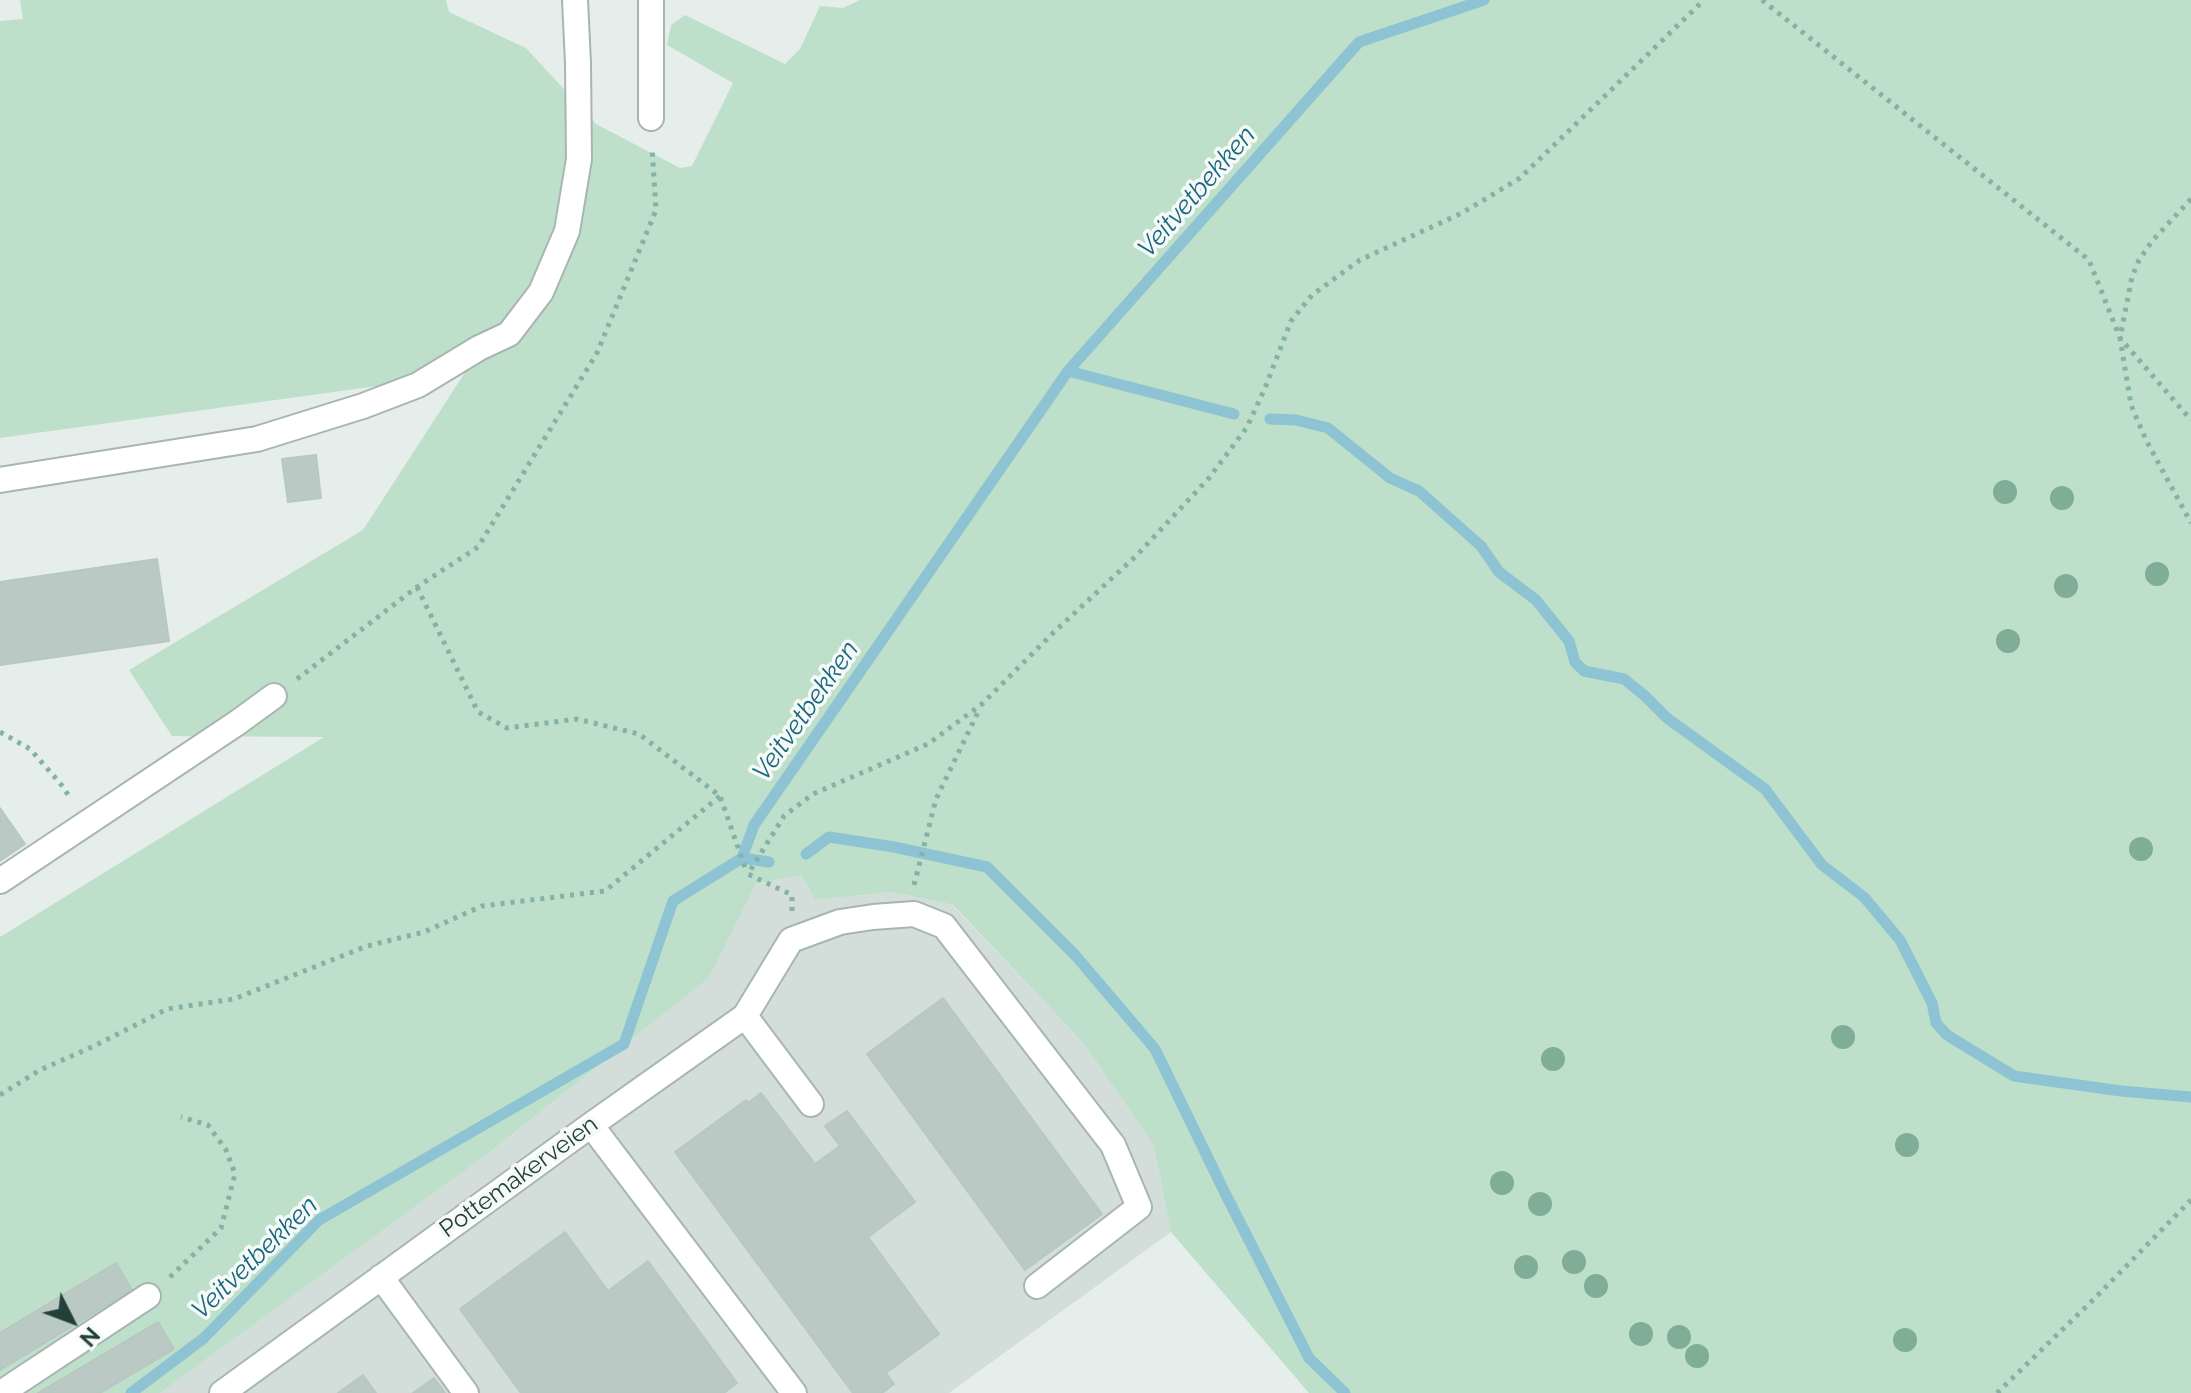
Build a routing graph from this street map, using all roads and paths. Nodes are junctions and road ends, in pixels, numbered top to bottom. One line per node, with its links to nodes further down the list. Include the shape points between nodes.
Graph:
1 (575, 0): 9 (street, via 579,159 567,231 541,292 509,334 418,385 257,439)
2 (651, 0): 5 (street)
3 (1704, 0): 13 (path, via 1520,178 1462,213 1360,260 1312,295 1291,321 1247,427 1209,478)
4 (1762, 0): 7 (path, via 2089,260)
5 (651, 118): 11 (path, via 656,210 597,353 478,547)
6 (2191, 199): 7 (path, via 2139,260)
7 (2120, 338): 8 (path); 10 (path, via 2131,405)
8 (2191, 420)
9 (0, 480)
10 (2191, 523)
11 (417, 587): 12 (path); 15 (path, via 478,712 507,728 577,719 639,734)
12 (274, 696): 16 (street)
13 (982, 704): 17 (path, via 936,799); 18 (path, via 928,744 813,794 784,816)
14 (0, 732): 16 (path, via 30,749)
15 (720, 796): 18 (path); 22 (path, via 605,891 482,906 234,999 167,1009)
16 (87, 823): 19 (street)
17 (919, 863)
18 (748, 874): 20 (path, via 792,895)
19 (0, 881)
20 (791, 940): 21 (street, Pottemakerveien); 28 (street, via 840,922 873,917 914,914 944,926 1113,1145 1139,1207)
21 (745, 1016): 23 (street); 25 (street, Pottemakerveien)
22 (0, 1095)
23 (811, 1104)
24 (181, 1117): 29 (path, via 208,1125 235,1174 221,1228)
25 (591, 1125): 27 (street, Pottemakerveien); 33 (street)
26 (2191, 1200): 34 (path)
27 (381, 1277): 31 (street, Pottemakerveien); 32 (street)
28 (1037, 1286)
29 (148, 1296): 30 (street)
30 (1, 1393)
31 (222, 1393)
32 (466, 1393)
33 (794, 1393)
34 (1997, 1393)

